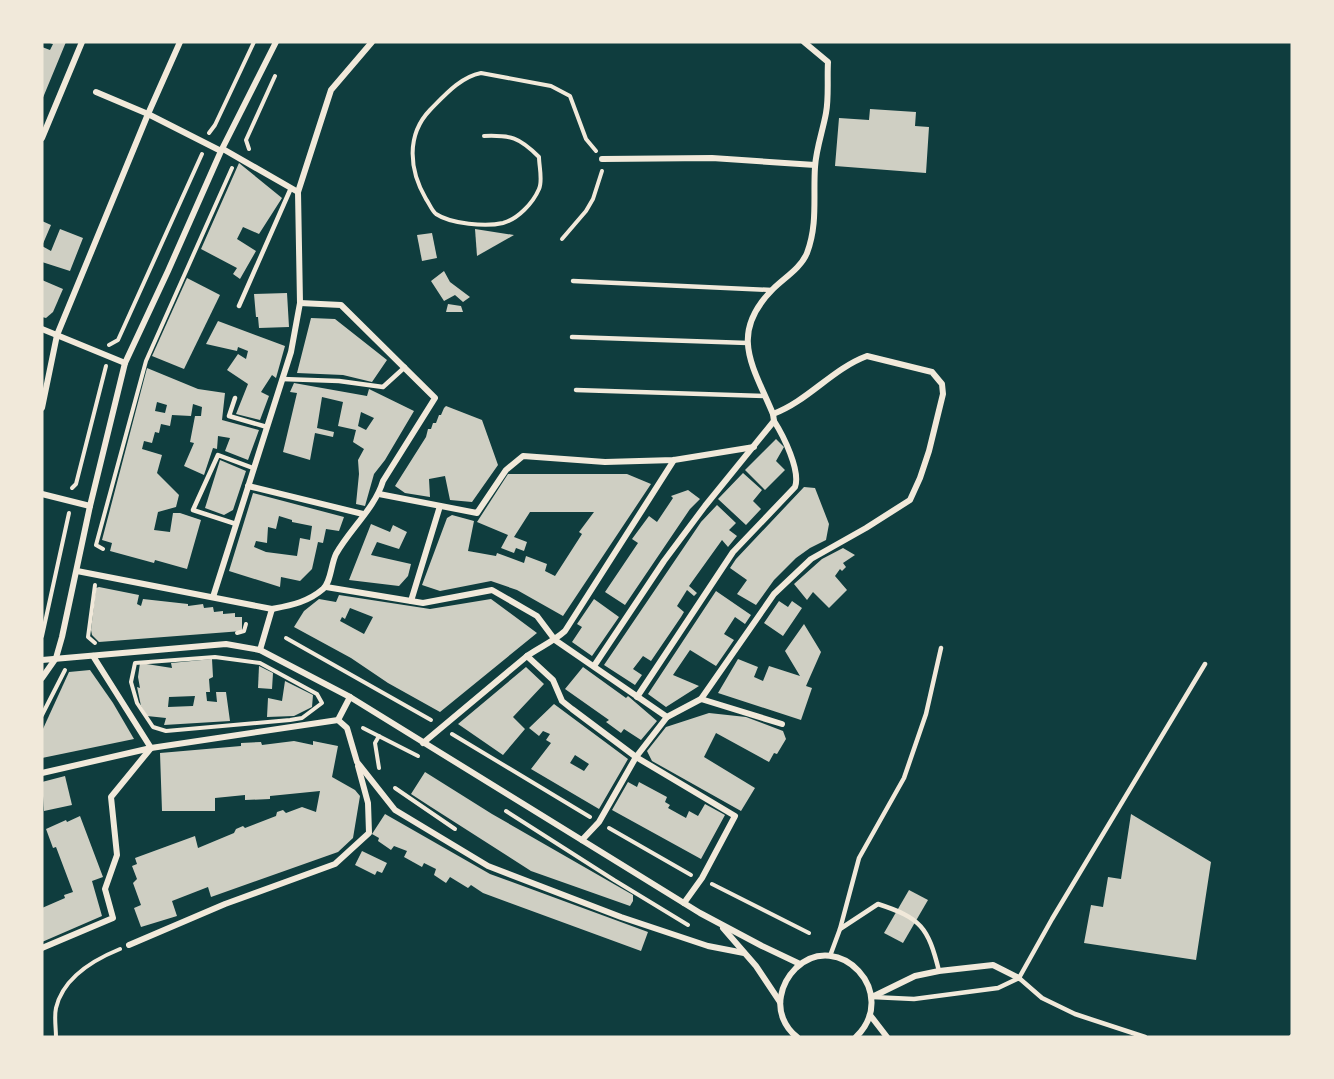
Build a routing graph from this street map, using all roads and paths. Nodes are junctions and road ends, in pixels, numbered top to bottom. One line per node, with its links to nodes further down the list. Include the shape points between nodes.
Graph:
1 (82, 42): 12 (street)
2 (180, 42): 9 (street)
3 (254, 42): 10 (path, via 215,125 208,135)
4 (276, 42): 13 (street)
5 (372, 42): 20 (street, via 331,90)
6 (804, 42): 18 (street, via 828,62 826,110)
7 (277, 72): 15 (path, via 246,140 247,147)
8 (96, 92): 9 (street)
9 (148, 114): 13 (street); 27 (street)
10 (198, 130)
11 (484, 136): 16 (path, via 507,135 528,146 539,157 540,188 525,210 504,223 462,224 435,213 413,172 412,145 423,118 469,75 481,73 551,86 570,96 586,139)
12 (42, 138)
13 (222, 150): 19 (street); 32 (street)
14 (203, 151): 30 (path, via 118,340)
15 (257, 154)
16 (604, 159): 18 (street, via 712,158); 21 (path, via 593,199)
17 (235, 162): 53 (path, via 146,361 96,545)
18 (815, 165): 23 (street, via 814,228 806,255)
19 (291, 188): 20 (street); 25 (lane)
20 (298, 192): 24 (street)
21 (562, 239)
22 (573, 282): 23 (lane)
23 (772, 290): 29 (street, via 754,310)
24 (300, 303): 33 (street, via 341,305); 34 (street)
25 (239, 306)
26 (42, 329): 27 (street)
27 (57, 335): 32 (street); 38 (street)
28 (572, 337): 29 (lane)
29 (748, 344): 36 (street)
30 (108, 345)
31 (103, 362): 45 (path, via 106,365)
32 (125, 363): 48 (street)
33 (405, 367): 34 (lane, via 383,387); 47 (street, via 435,398 383,481)
34 (282, 379): 40 (street)
35 (576, 390): 36 (lane)
36 (765, 396): 39 (street)
37 (235, 398): 40 (lane, via 229,417)
38 (42, 408)
39 (773, 418): 41 (street); 75 (street, via 787,443 797,480 795,487 733,552); 76 (street, via 867,356 932,372 942,384 929,451 910,500 811,559 774,594)
40 (267, 427): 43 (street)
41 (754, 447): 42 (street); 71 (street, via 664,561)
42 (674, 460): 49 (street, via 604,462 523,456 506,470 477,513); 63 (street, via 565,631)
43 (253, 468): 44 (street); 52 (lane, via 218,454 193,510)
44 (248, 486): 51 (street); 52 (street)
45 (72, 488)
46 (42, 494): 48 (street)
47 (379, 494): 49 (street); 51 (street)
48 (90, 506): 54 (street)
49 (440, 506): 58 (street)
50 (67, 507): 60 (path, via 70,509)
51 (363, 514): 56 (street, via 335,556)
52 (236, 524): 57 (street)
53 (103, 549)
54 (77, 570): 57 (street); 68 (street)
55 (97, 581): 61 (path)
56 (326, 587): 58 (street); 59 (street, via 301,604)
57 (213, 597): 59 (street)
58 (411, 601): 63 (street, via 423,603 492,590 537,616)
59 (273, 609): 65 (street)
60 (42, 636)
61 (88, 637)
62 (286, 638): 81 (path)
63 (555, 640): 67 (street); 71 (street)
64 (941, 648): 103 (lane, via 926,714 908,767 860,858)
65 (260, 650): 66 (street, via 226,644); 74 (street)
66 (93, 656): 68 (street); 89 (street)
67 (527, 656): 87 (street); 91 (street, via 554,680 561,701)
68 (56, 658): 69 (street); 72 (street)
69 (42, 660)
70 (1205, 664): 112 (lane)
71 (594, 666): 75 (street)
72 (42, 678)
73 (59, 683): 78 (path)
74 (350, 697): 80 (street); 87 (street)
75 (637, 697): 79 (street)
76 (701, 699): 79 (street); 82 (street)
77 (322, 703): 77 (path, via 317,694 260,663 214,657 135,663 132,682 137,703 153,727 166,731 302,718)
78 (42, 715)
79 (667, 717): 91 (street)
80 (338, 720): 89 (street); 92 (street, via 347,728)
81 (432, 721)
82 (782, 724)
83 (363, 728): 85 (path)
84 (452, 734): 86 (path)
85 (379, 736): 90 (path); 94 (path, via 375,743)
86 (458, 738): 88 (path); 97 (path)
87 (423, 743): 99 (street)
88 (454, 743)
89 (151, 748): 93 (street); 107 (street, via 111,797 117,855 105,889 113,918)
90 (418, 756)
91 (636, 757): 97 (street); 100 (street, via 735,816)
92 (357, 762): 106 (street, via 368,803 369,832 335,864 225,904); 108 (street, via 395,810 488,866 665,932)
93 (42, 773)
94 (383, 775)
95 (388, 783): 98 (path)
96 (497, 804): 104 (path, via 692,927)
97 (599, 822): 99 (street); 100 (path)
98 (455, 830)
99 (582, 840): 101 (street)
100 (702, 878): 101 (street); 105 (path)
101 (684, 903): 102 (street)
102 (720, 925): 108 (street); 110 (street)
103 (840, 929): 109 (lane); 111 (lane, via 878,904 897,910 916,920 930,939)
104 (684, 931)
105 (809, 933)
106 (129, 945): 116 (path, via 80,971 63,991 55,1010)
107 (42, 948)
108 (744, 953): 114 (street)
109 (831, 956): 110 (street, via 815,957); 113 (street, via 859,969)
110 (800, 964): 114 (street, via 782,987)
111 (939, 971): 112 (street, via 993,965); 113 (street, via 915,976)
112 (1019, 978): 113 (lane, via 998,988 925,998); 120 (lane, via 1042,998 1076,1014)
113 (872, 997): 115 (street)
114 (780, 1002): 117 (street, via 786,1026)
115 (870, 1015): 118 (street); 119 (street)
116 (56, 1037)
117 (795, 1037)
118 (856, 1037)
119 (887, 1037)
120 (1145, 1037)

